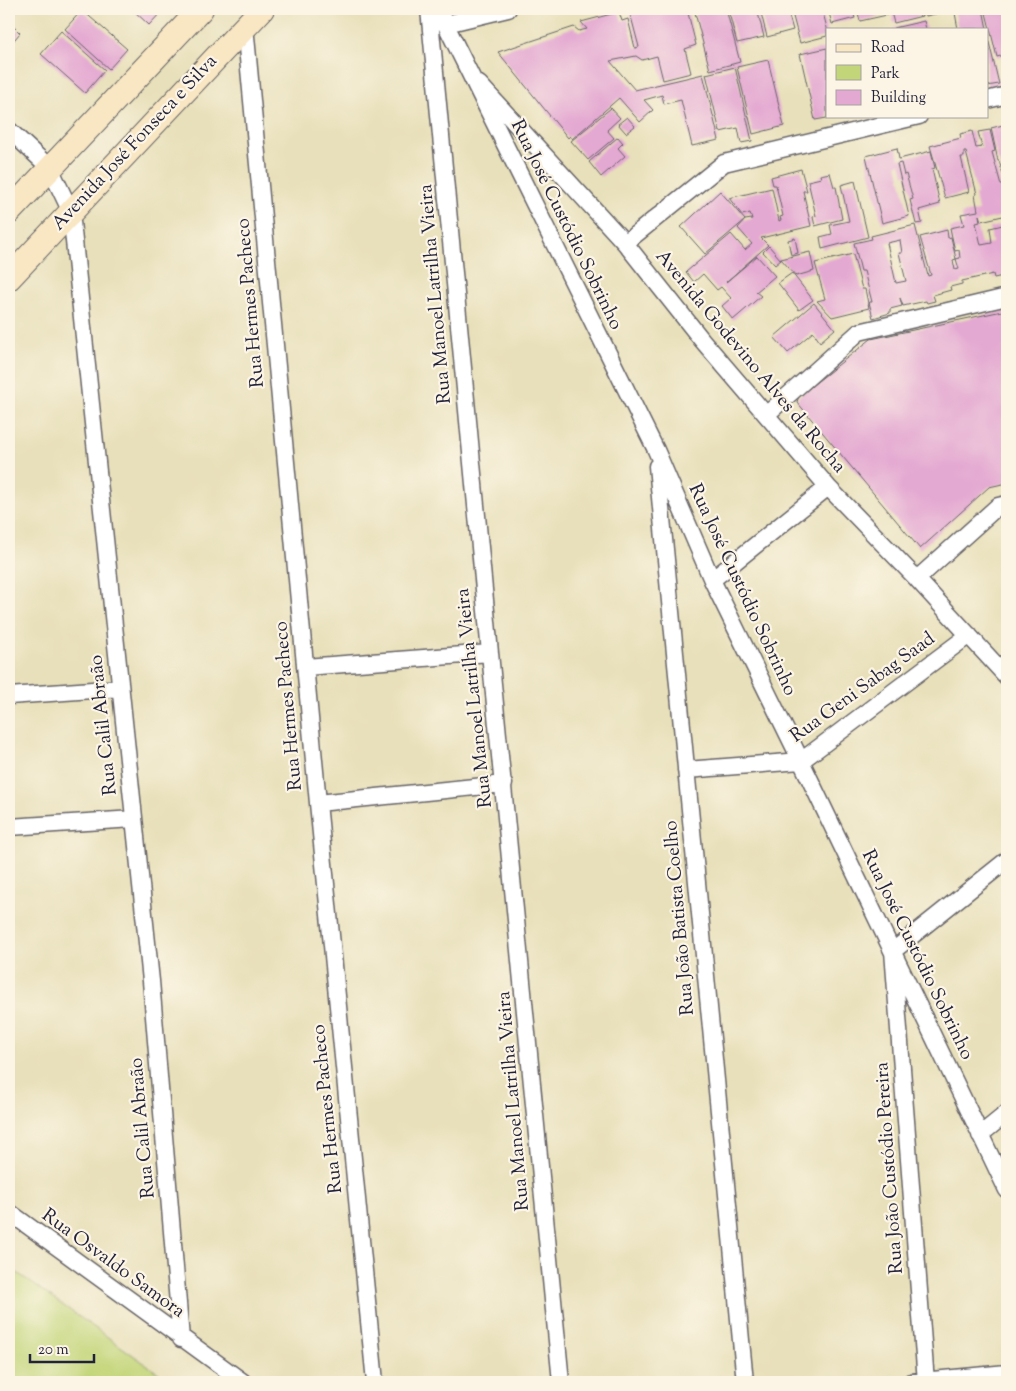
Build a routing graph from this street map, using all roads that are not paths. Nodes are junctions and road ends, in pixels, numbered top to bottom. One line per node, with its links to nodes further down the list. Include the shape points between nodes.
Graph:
1 (201, 9): 13 (main road)
2 (262, 9): 7 (main road, Avenida José Fonseca e Silva)
3 (429, 9): 26 (street, Rua Manoel Latrilha Vieira)
4 (438, 9): 6 (street, Rua José Custódio Sobrinho)
5 (508, 9): 6 (street)
6 (446, 24): 8 (street, Rua José Custódio Sobrinho)
7 (246, 26): 15 (main road, Avenida José Fonseca e Silva); 27 (street, Rua Hermes Pacheco)
8 (466, 69): 16 (street, Avenida Godevino Alves da Rocha); 20 (street, Rua José Custódio Sobrinho)
9 (1007, 95): 10 (street)
10 (988, 100)
11 (911, 118): 16 (street, via 724,163)
12 (9, 130): 13 (street, Rua Calil Abraão)
13 (50, 168): 14 (main road); 15 (street, Rua Calil Abraão)
14 (9, 212)
15 (71, 212): 17 (main road, Avenida José Fonseca e Silva); 29 (street, Rua Calil Abraão)
16 (625, 244): 19 (street, Avenida Godevino Alves da Rocha)
17 (9, 278)
18 (1007, 297): 19 (street, via 859,332)
19 (766, 415): 21 (street, Avenida Godevino Alves da Rocha)
20 (656, 450): 24 (street, Rua José Custódio Sobrinho); 32 (street, Rua João Batista Coelho)
21 (828, 487): 23 (street, Avenida Godevino Alves da Rocha); 24 (street)
22 (1007, 504): 23 (street, via 998,506)
23 (917, 579): 25 (street, Avenida Godevino Alves da Rocha)
24 (712, 580): 31 (street, Rua José Custódio Sobrinho)
25 (969, 635): 28 (street, Avenida Godevino Alves da Rocha); 31 (street, Rua Geni Sabag Saad)
26 (490, 653): 27 (street); 33 (street, Rua Manoel Latrilha Vieira)
27 (305, 667): 34 (street, Rua Hermes Pacheco)
28 (1007, 677)
29 (120, 688): 30 (street); 35 (street, Rua Calil Abraão)
30 (9, 696)
31 (801, 761): 32 (street, Rua Geni Sabag Saad); 38 (street, Rua José Custódio Sobrinho)
32 (686, 770): 48 (street, Rua João Batista Coelho)
33 (504, 784): 34 (street); 47 (street, Rua Manoel Latrilha Vieira)
34 (318, 803): 46 (street, Rua Hermes Pacheco)
35 (134, 818): 36 (street); 43 (street, Rua Calil Abraão)
36 (9, 827)
37 (1007, 860): 38 (street)
38 (893, 951): 40 (street, Rua José Custódio Sobrinho); 49 (street, Rua João Custódio Pereira)
39 (1007, 1113): 40 (street)
40 (980, 1135): 41 (street, Rua José Custódio Sobrinho)
41 (1007, 1190)
42 (9, 1212): 43 (street, Rua Osvaldo Samora)
43 (181, 1338): 45 (street, Rua Osvaldo Samora)
44 (1007, 1373): 49 (street)
45 (243, 1382)
46 (375, 1382)
47 (561, 1382)
48 (745, 1382)
49 (921, 1382)

